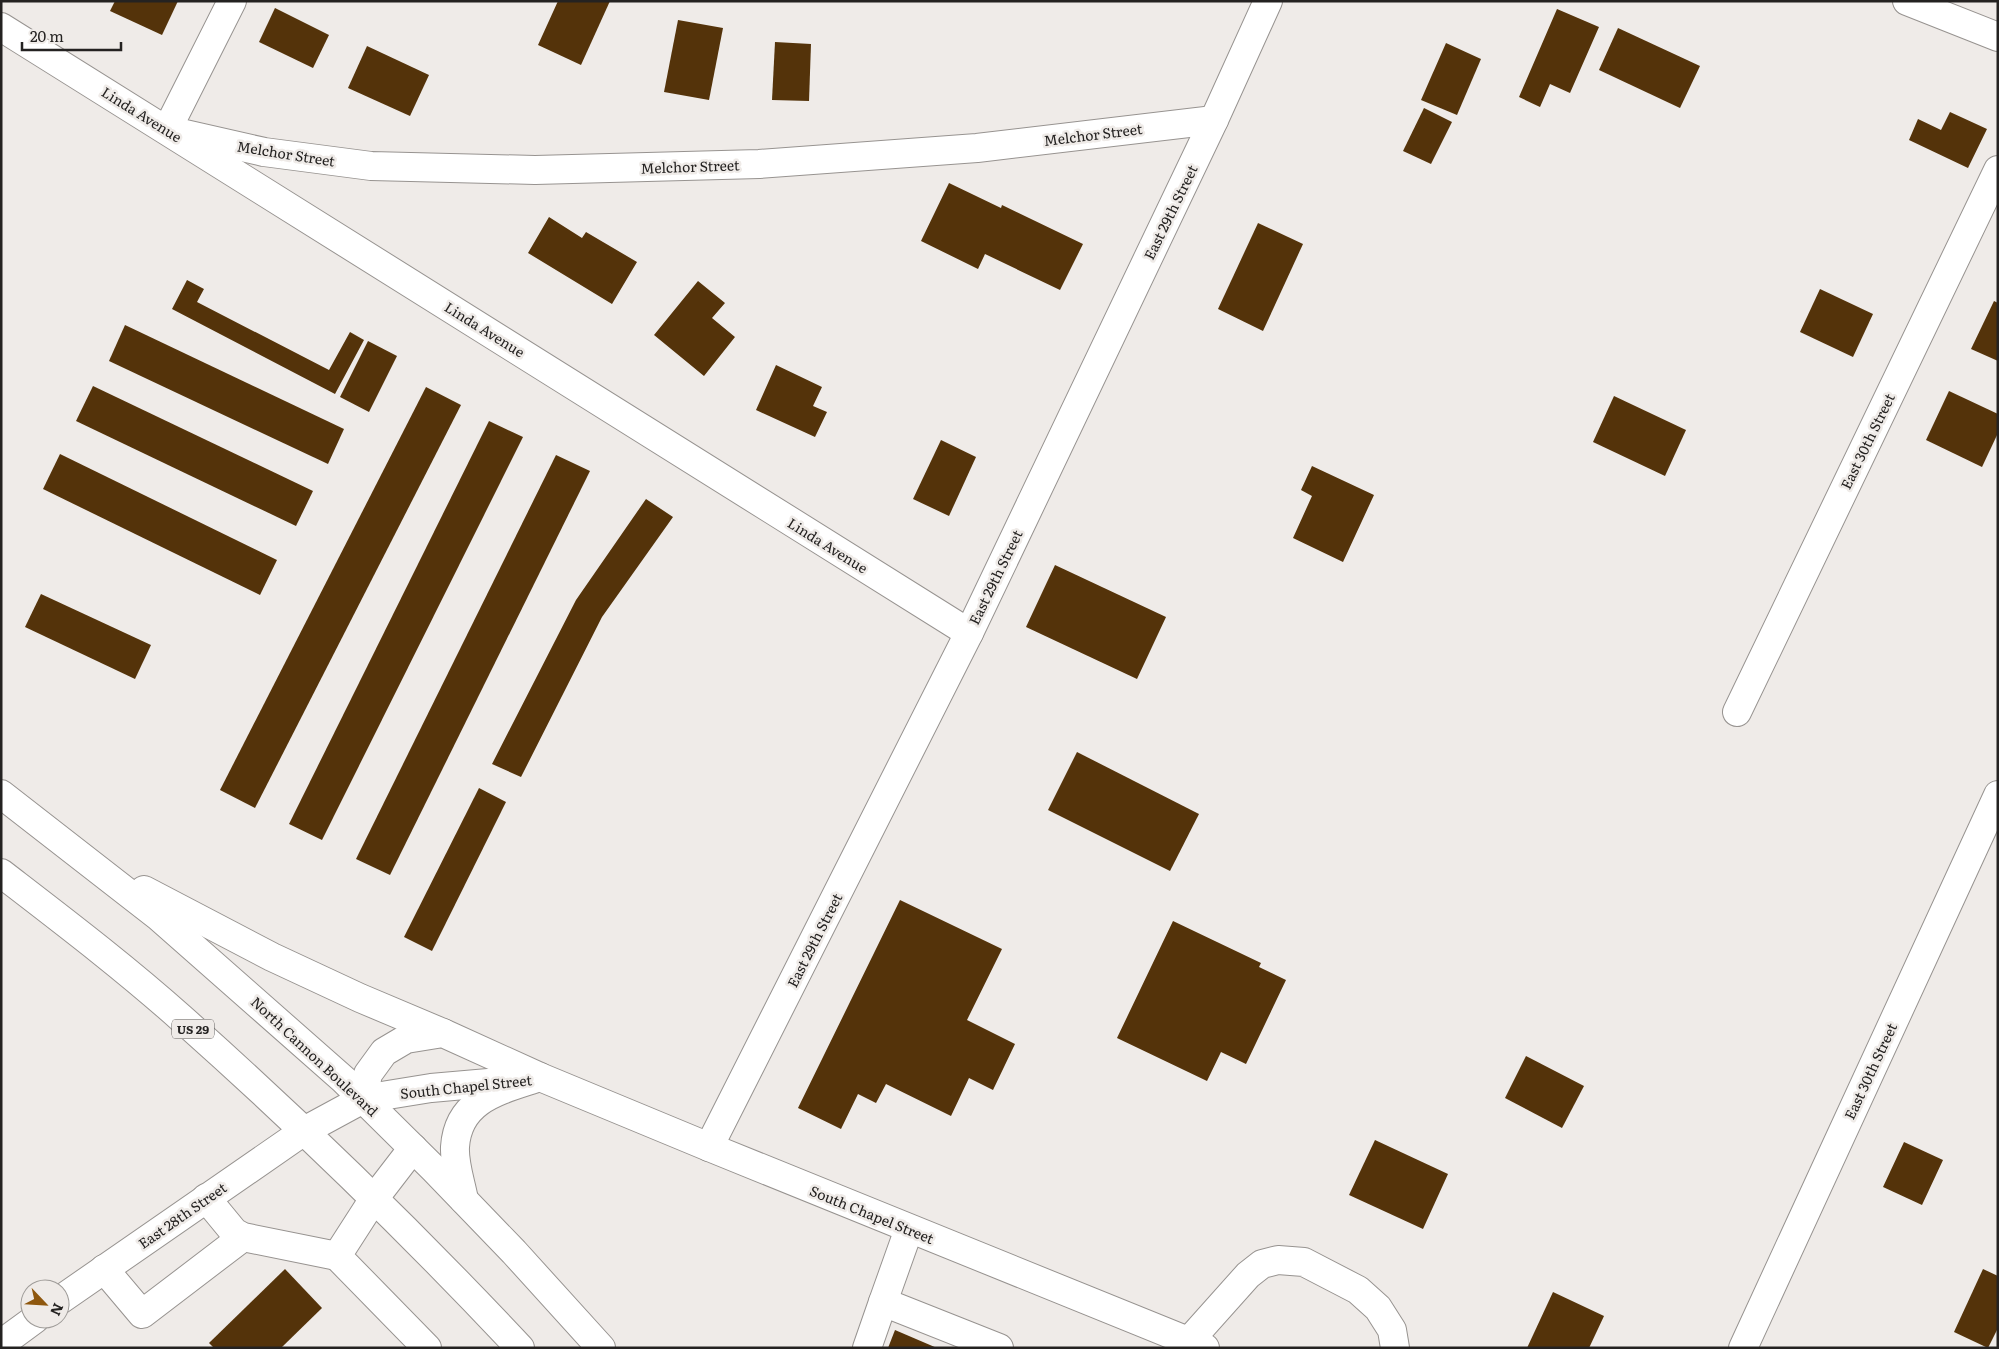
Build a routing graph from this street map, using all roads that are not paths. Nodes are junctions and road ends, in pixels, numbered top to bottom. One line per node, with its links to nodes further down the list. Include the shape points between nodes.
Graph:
1 (232, 1): 7 (street)
2 (1268, 1): 6 (street, East 29th Street)
3 (1908, 1): 5 (street)
4 (1, 27): 7 (street, Linda Avenue)
5 (1998, 37)
6 (1214, 120): 7 (street, Melchor Street, via 947,150 759,164 535,170 371,166 264,152); 9 (street, East 29th Street)
7 (167, 130): 9 (street, Linda Avenue)
8 (1998, 170): 10 (street, East 30th Street)
9 (969, 633): 19 (street, East 29th Street)
10 (1737, 712)
11 (1, 794): 13 (street, North Cannon Boulevard)
12 (1998, 795): 40 (street, East 30th Street)
13 (80, 855): 15 (street, South Chapel Street, via 272,957); 17 (street, North Cannon Boulevard, via 173,930)
14 (1, 873): 18 (street, US 29, via 180,1017)
15 (443, 1033): 16 (street, South Chapel Street); 17 (street, via 406,1039 384,1052 368,1074)
16 (540, 1078): 17 (street, South Chapel Street, via 431,1088); 19 (street, South Chapel Street); 23 (street, via 500,1090 480,1101 462,1118 455,1147)
17 (363, 1099): 18 (street, South Chapel Street); 20 (street, North Cannon Boulevard)
18 (304, 1131): 21 (street, East 28th Street); 22 (street, US 29)
19 (709, 1147): 24 (street, South Chapel Street)
20 (413, 1148): 22 (street); 23 (street, North Cannon Boulevard)
21 (206, 1198): 25 (street, via 234,1232); 27 (street, East 28th Street)
22 (373, 1200): 26 (street); 33 (street, US 29, via 436,1259)
23 (464, 1200): 36 (street, North Cannon Boulevard)
24 (909, 1229): 29 (street); 34 (street, South Chapel Street)
25 (243, 1237): 26 (street); 27 (street, via 142,1314)
26 (337, 1256): 35 (street)
27 (104, 1269): 28 (street, East 28th Street)
28 (70, 1293)
29 (883, 1302): 31 (street); 37 (street)
30 (21, 1329): 32 (street)
31 (961, 1341): 38 (street)
32 (1, 1344)
33 (516, 1346)
34 (1193, 1346): 39 (street, via 1248,1275 1262,1264 1278,1260 1304,1262 1358,1290 1378,1308 1392,1330)
35 (426, 1348)
36 (601, 1348)
37 (867, 1348)
38 (1000, 1348)
39 (1395, 1348)
40 (1743, 1348)

